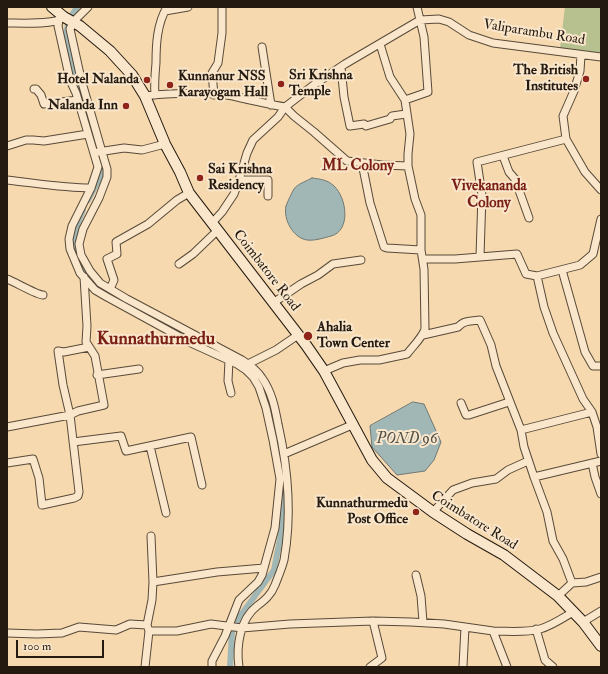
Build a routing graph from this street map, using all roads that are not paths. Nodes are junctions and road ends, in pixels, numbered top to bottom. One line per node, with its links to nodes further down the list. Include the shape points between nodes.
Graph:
1 (52, 7): 7 (main road, Coimbatore Road)
2 (88, 7): 9 (street)
3 (188, 7): 6 (street)
4 (222, 7): 18 (street, via 218,63 212,73)
5 (417, 7): 8 (street)
6 (166, 9): 17 (street, via 159,28)
7 (62, 19): 9 (main road, Coimbatore Road); 10 (street); 19 (street, via 58,26 70,80)
8 (420, 20): 11 (street); 13 (street, Valiparambu Road, via 439,18 469,35 493,43); 20 (street, via 424,37 428,92)
9 (73, 22): 17 (main road, Coimbatore Road, via 110,51); 28 (street, via 70,29 80,79)
10 (7, 23)
11 (380, 44): 15 (street); 20 (street, via 390,78)
12 (262, 47): 21 (street)
13 (581, 54): 14 (street, Valiparambu Road); 25 (street, via 580,71 563,116)
14 (601, 57)
15 (341, 67): 22 (street); 23 (street, via 350,126 366,126 390,119 392,116)
16 (34, 88): 19 (street, via 41,95 44,104)
17 (150, 95): 18 (street); 26 (main road, Coimbatore Road)
18 (214, 95): 21 (street, via 232,96)
19 (78, 100): 24 (street)
20 (405, 100): 23 (street)
21 (271, 105): 22 (street)
22 (285, 107): 31 (street, via 347,161); 34 (street, via 254,140 245,158)
23 (406, 114): 32 (street, via 410,134)
24 (88, 134): 27 (street, via 44,141 26,140); 29 (street)
25 (566, 139): 30 (street); 36 (street, via 585,172)
26 (165, 144): 28 (street, via 142,150); 37 (main road, Coimbatore Road)
27 (7, 146)
28 (102, 150): 29 (street); 51 (street, via 107,177 79,244 81,255 90,271 100,283)
29 (94, 153): 35 (street, via 98,167)
30 (503, 156): 39 (street, via 509,172 515,179); 43 (street, via 477,162 482,195)
31 (362, 163): 32 (street); 42 (street, via 373,215 384,247)
32 (408, 166): 42 (street, via 414,199 421,215)
33 (7, 180): 35 (street)
34 (239, 180): 38 (street, via 268,180); 41 (street)
35 (91, 188): 49 (street, via 72,226 69,239 70,249)
36 (601, 190)
37 (189, 193): 41 (main road, Coimbatore Road); 51 (street, via 148,224 116,242 117,254 107,259 114,280)
38 (268, 196)
39 (529, 218)
40 (601, 219): 47 (street, via 593,254 580,265)
41 (215, 227): 46 (street, via 193,254); 53 (main road, Coimbatore Road)
42 (421, 250): 45 (street)
43 (480, 256): 45 (street); 48 (street, via 517,254 526,274)
44 (361, 260): 53 (street, via 333,264)
45 (423, 260): 55 (street, via 426,322)
46 (180, 264)
47 (562, 270): 48 (street); 59 (street, via 585,352 594,366)
48 (537, 276): 66 (street, via 544,307 554,333 583,399)
49 (84, 278): 56 (street, via 86,342); 57 (street, via 107,298 191,343)
50 (7, 279): 52 (street)
51 (110, 289): 57 (street)
52 (43, 295)
53 (274, 302): 54 (main road, Coimbatore Road)
54 (298, 335): 58 (street); 61 (main road, Coimbatore Road)
55 (423, 335): 61 (street, via 407,354 379,360 342,363); 64 (street, via 480,320)
56 (89, 347): 62 (street, via 94,356); 67 (street, via 58,351)
57 (227, 356): 58 (street); 63 (street); 85 (street, via 246,370 259,387 266,408 280,479 275,528)
58 (248, 364): 73 (street, via 262,378 271,394)
59 (601, 366)
60 (139, 369): 62 (street)
61 (324, 372): 68 (main road, Coimbatore Road)
62 (98, 375): 67 (street, via 104,405)
63 (231, 393)
64 (510, 402): 65 (street, via 469,415 466,415); 70 (street)
65 (461, 403)
66 (592, 412): 70 (street); 74 (street)
67 (70, 415): 69 (street); 71 (street)
68 (352, 425): 73 (street); 82 (main road, Coimbatore Road, via 372,460 387,478)
69 (7, 427)
70 (521, 430): 75 (street)
71 (73, 442): 72 (street, via 121,436 126,451); 77 (street, via 79,492 74,498 42,505 39,478 33,459)
72 (150, 446): 80 (street, via 191,437); 83 (street)
73 (284, 454): 99 (street, via 288,490 284,561 270,595 252,612)
74 (601, 454)
75 (528, 461): 79 (street); 82 (street, via 496,479 468,484 453,490)
76 (601, 461): 78 (street)
77 (7, 463)
78 (592, 463): 79 (street); 81 (street)
79 (534, 477): 89 (street, via 547,512 553,540)
80 (202, 485)
81 (601, 494)
82 (433, 512): 90 (main road, Coimbatore Road, via 504,554)
83 (166, 513)
84 (151, 536): 88 (street)
85 (264, 568): 88 (street); 96 (street, via 258,582 239,600)
86 (416, 575): 94 (street)
87 (601, 577): 89 (street)
88 (153, 582): 98 (street)
89 (572, 583): 90 (street)
90 (558, 596): 92 (main road, Coimbatore Road)
91 (601, 610): 95 (street)
92 (573, 612): 95 (main road, Coimbatore Road); 100 (street)
93 (373, 621): 94 (street); 99 (street); 108 (street, via 382,658)
94 (423, 622): 97 (street)
95 (583, 622): 103 (main road, Coimbatore Road)
96 (229, 626): 98 (street, via 211,624 177,631); 99 (street); 106 (street, via 212,661)
97 (465, 627): 101 (street); 104 (street)
98 (148, 628): 102 (street, via 130,624 116,630 79,627 62,633); 105 (street)
99 (242, 628): 107 (street, via 238,643)
100 (536, 630): 101 (street); 110 (street, via 545,660)
101 (493, 631): 109 (street)
102 (7, 633)
103 (601, 646)
104 (463, 666)
105 (145, 667)
106 (212, 667)
107 (239, 667)
108 (370, 667)
109 (507, 667)
110 (553, 667)

